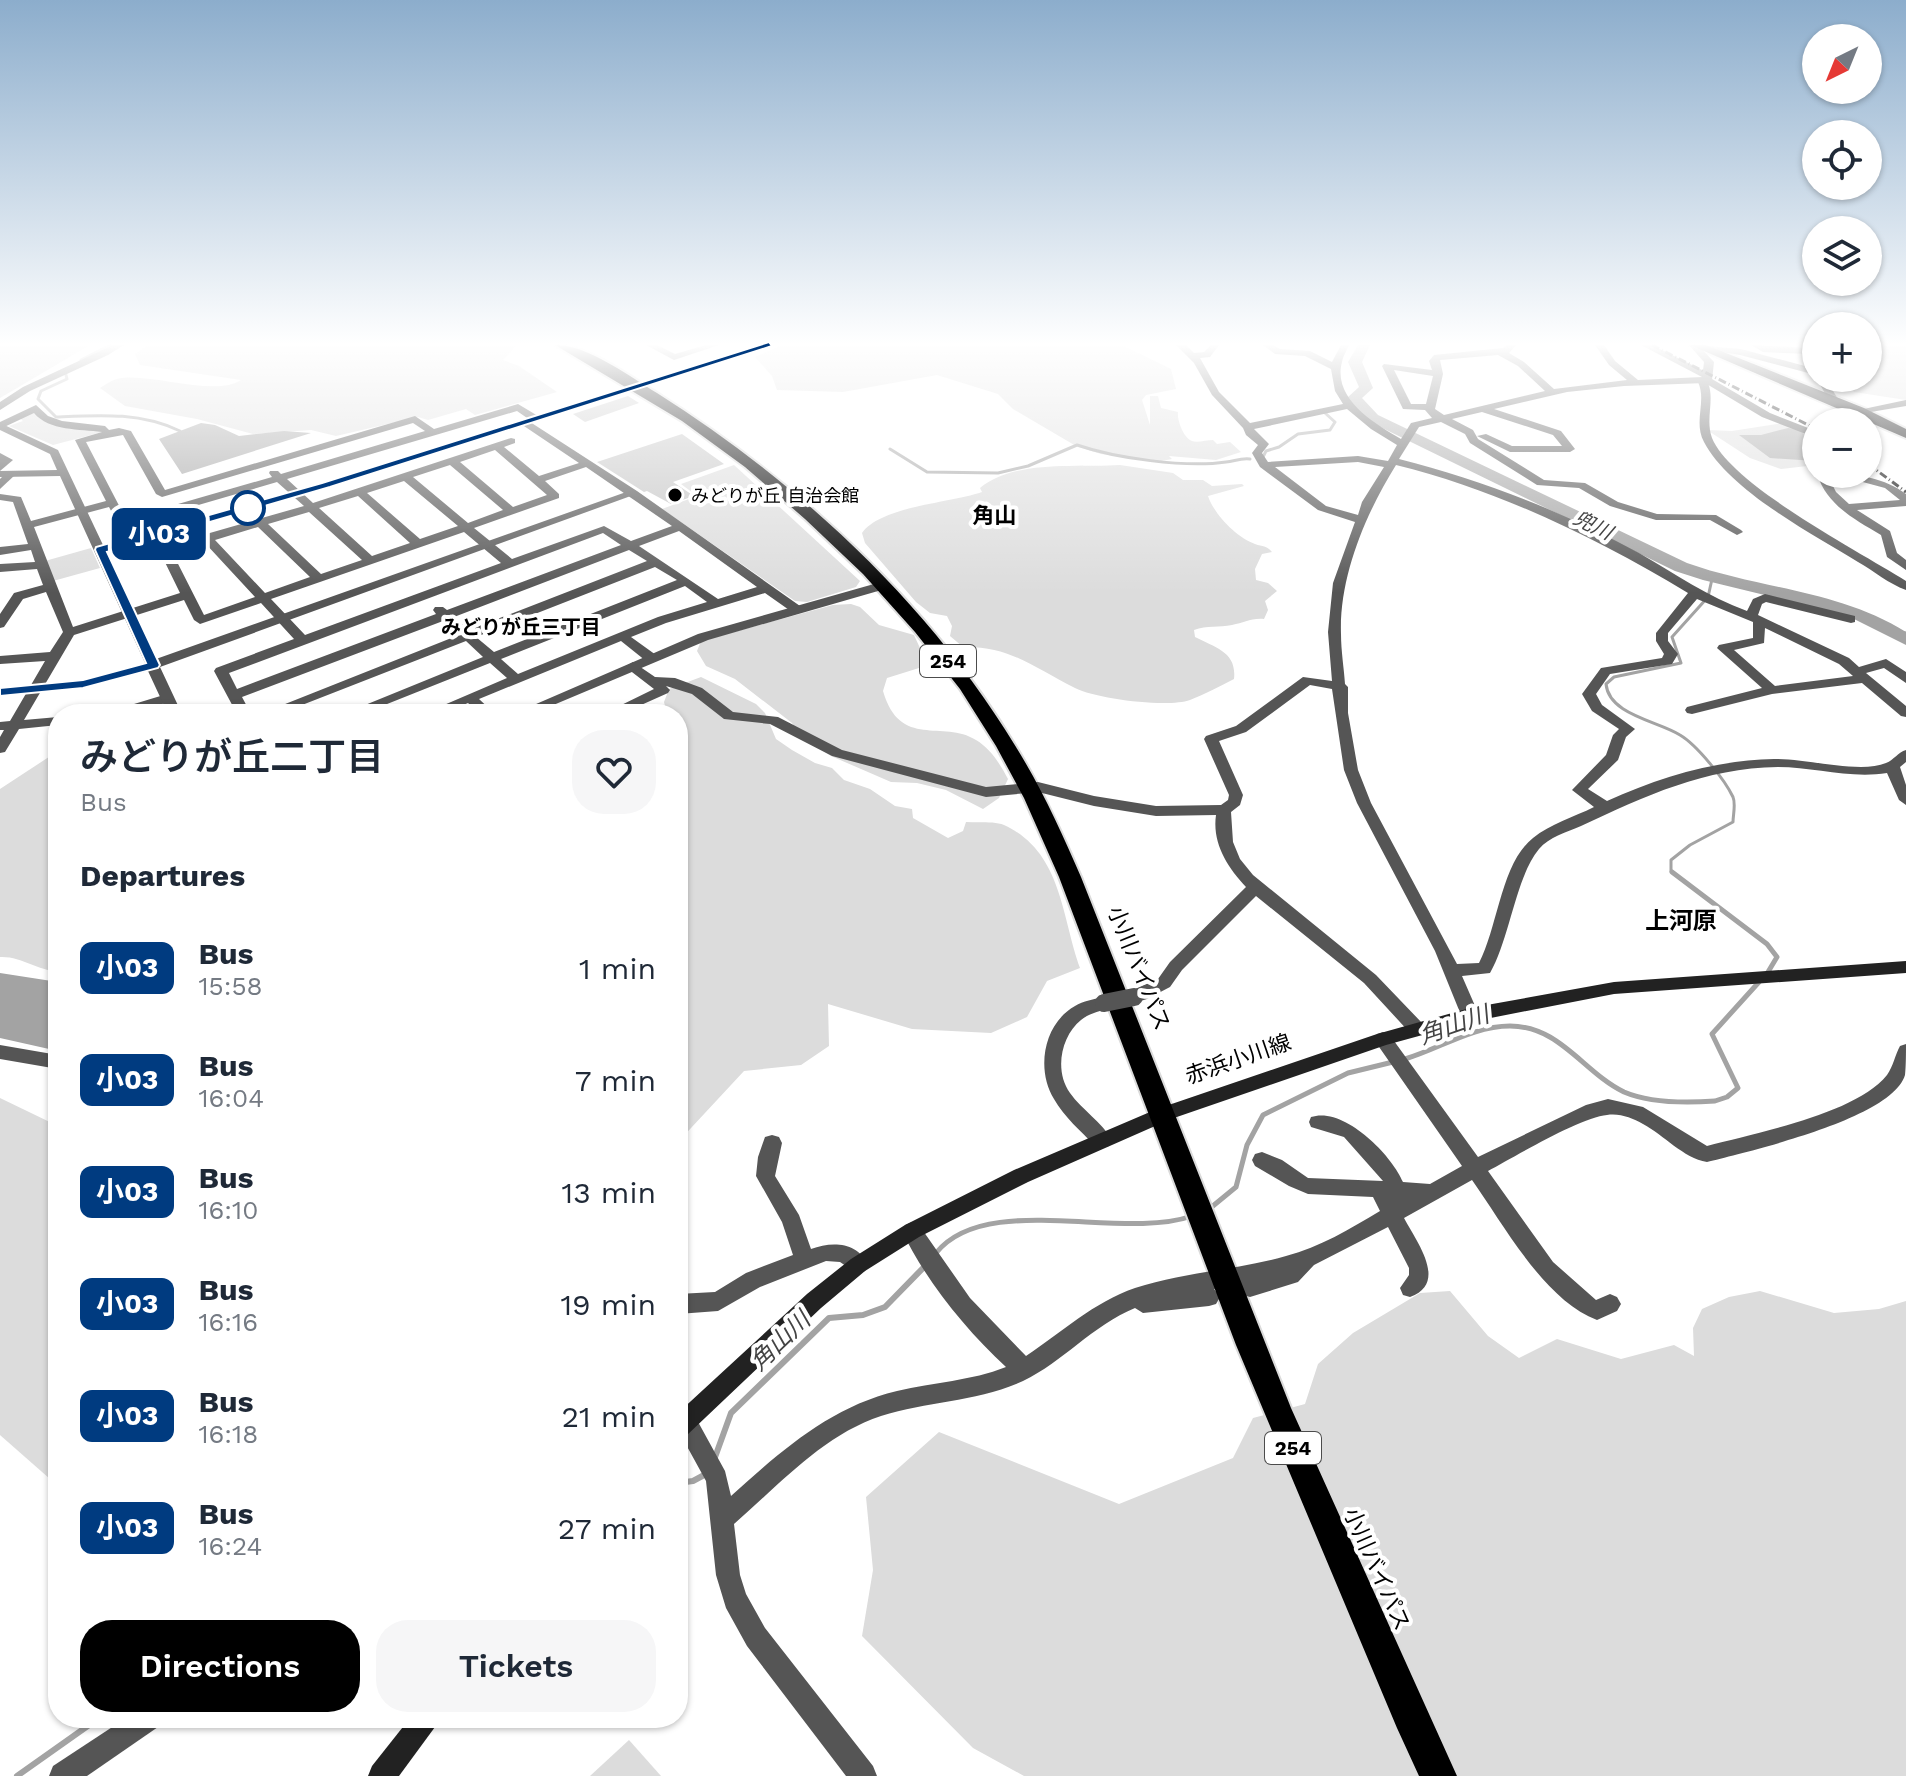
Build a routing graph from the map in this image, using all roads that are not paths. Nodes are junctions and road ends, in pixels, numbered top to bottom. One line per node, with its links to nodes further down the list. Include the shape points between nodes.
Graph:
1 (1248, 427): 26 (street, via 1264,444 1257,457)
2 (3, 428): 28 (street, via 48,447)
3 (93, 428): 15 (street)
4 (385, 428): 25 (street)
5 (427, 428): 16 (street)
6 (446, 428): 16 (street)
7 (504, 428): 38 (street)
8 (540, 428): 23 (street)
9 (700, 428): 68 (highway, 小川バイパス / 254, via 821,526)
10 (1376, 428): 19 (street)
11 (1412, 428): 19 (street)
12 (1459, 428): 17 (street)
13 (1541, 428): 17 (street, via 1557,433 1570,449 1510,449)
14 (1702, 428): 69 (street, via 1723,460 1760,492)
15 (119, 431): 37 (street, via 127,433); 41 (street, via 80,440)
16 (432, 432): 30 (street)
17 (1470, 433): 52 (street, via 1474,441 1541,483 1581,485 1614,504 1656,517 1712,517)
18 (511, 441): 20 (street)
19 (1403, 444): 24 (street)
20 (497, 446): 22 (street); 31 (street)
21 (0, 456): 27 (street, via 8,460)
22 (452, 461): 29 (street); 46 (street)
23 (588, 463): 31 (street); 36 (street)
24 (1393, 463): 26 (street, via 1358,459); 47 (street); 72 (street, via 1450,475 1531,505 1635,556)
25 (264, 464): 30 (street); 37 (street)
26 (1264, 465): 47 (street, via 1322,508)
27 (4, 472): 28 (street); 33 (street)
28 (64, 473): 44 (street)
29 (405, 476): 35 (street); 51 (street)
30 (281, 479): 38 (street); 45 (street)
31 (538, 480): 46 (street, via 555,496)
32 (1882, 484): 40 (street)
33 (0, 486)
34 (1829, 488): 43 (street)
35 (359, 491): 42 (street); 54 (street)
36 (633, 493): 50 (street); 57 (street)
37 (162, 494): 45 (street)
38 (296, 494): 42 (street); 58 (street)
39 (0, 497): 49 (street, via 17,499)
40 (1906, 501): 43 (street)
41 (112, 503): 44 (street); 45 (street, via 123,524)
42 (310, 508): 48 (street); 60 (street)
43 (1845, 508): 64 (street, via 1886,533 1891,554)
44 (82, 511): 49 (street); 58 (street)
45 (173, 511)
46 (511, 511): 51 (street)
47 (1361, 520): 98 (street, via 1337,591 1334,632)
48 (260, 523): 53 (street); 66 (street)
49 (28, 525): 56 (street)
50 (680, 527): 55 (street); 71 (street)
51 (466, 528): 54 (street); 57 (street)
52 (1737, 532)
53 (208, 539): 73 (street, via 165,550); 75 (street)
54 (418, 544): 60 (street)
55 (631, 545): 61 (street); 62 (street, via 604,529); 79 (street)
56 (36, 546): 59 (street); 63 (street)
57 (487, 547): 62 (street); 81 (street)
58 (100, 550): 78 (street)
59 (0, 551)
60 (369, 560): 66 (street)
61 (656, 562): 67 (street); 85 (street)
62 (510, 564): 74 (street)
63 (41, 565): 65 (street); 70 (street)
64 (1906, 566)
65 (0, 568)
66 (318, 578): 75 (street)
67 (686, 581): 76 (street); 89 (street)
68 (881, 586): 77 (street); 121 (highway, 小川バイパス / 254, via 950,663)
69 (1906, 586)
70 (48, 587): 83 (street, via 18,596); 84 (street)
71 (767, 588): 76 (street); 77 (street)
72 (1695, 593): 80 (street); 123 (street, via 1662,633 1671,654 1667,661 1606,671 1589,694 1597,708 1628,729 1620,735 1613,757 1579,790)
73 (187, 595): 75 (street, via 200,620); 78 (street)
74 (423, 596): 79 (street); 87 (street)
75 (262, 598): 81 (street)
76 (714, 602): 86 (street)
77 (796, 609): 90 (street)
78 (130, 614): 84 (street); 92 (street)
79 (444, 615): 85 (street); 102 (street)
80 (1756, 618): 82 (street, via 1757,602 1765,598); 94 (street); 100 (street, via 1759,640 1724,648)
81 (284, 619): 87 (street); 92 (street)
82 (1851, 619)
83 (0, 624)
84 (69, 632): 88 (street)
85 (467, 636): 89 (street); 108 (street)
86 (622, 636): 90 (street); 95 (street)
87 (302, 640): 102 (street, via 221,671)
88 (56, 656): 91 (street); 99 (street)
89 (491, 657): 95 (street); 109 (street)
90 (651, 658): 93 (street)
91 (0, 660)
92 (153, 665): 99 (street, via 111,678); 103 (street)
93 (633, 666): 97 (street); 112 (street)
94 (1862, 674): 96 (street, via 1886,663); 100 (street); 115 (street)
95 (516, 679): 104 (street)
96 (1906, 679)
97 (651, 681): 113 (street, via 663,690); 121 (street, via 675,682 697,691 729,716 773,720 837,753 986,792)
98 (1341, 687): 124 (street, via 1308,680 1241,729 1211,739 1236,795); 127 (street, via 1351,770)
99 (37, 689): 101 (street); 117 (street)
100 (1772, 690): 114 (street)
101 (0, 692)
102 (234, 695): 107 (street)
103 (167, 698): 105 (street); 106 (street)
104 (470, 698): 110 (street); 111 (street)
105 (148, 704)
106 (170, 704)
107 (239, 704)
108 (293, 704)
109 (375, 704)
110 (455, 704)
111 (477, 704)
112 (544, 704)
113 (632, 704)
114 (1692, 710)
115 (1906, 713)
116 (48, 722): 117 (street)
117 (8, 725): 118 (street)
118 (0, 749)
119 (1906, 754): 120 (street)
120 (1893, 766): 122 (street); 123 (street, via 1726,767 1683,774)
121 (1029, 787): 124 (street, via 1156,811); 134 (highway, 小川バイパス / 254, via 1067,867)
122 (1905, 793)
123 (1605, 807): 127 (street, via 1534,845 1484,969)
124 (1224, 810): 125 (street, via 1224,842)
125 (1255, 887): 129 (street, via 1370,979); 136 (street, bridge, via 1176,966 1162,987 1083,1009 1065,1023 1052,1060 1055,1086)
126 (1906, 967): 128 (main road, 赤浜小川線, via 1614,988)
127 (1450, 970): 128 (street)
128 (1470, 1015): 129 (main road, 赤浜小川線)
129 (1417, 1029): 130 (main road, 赤浜小川線)
130 (1392, 1051): 134 (main road, 赤浜小川線); 139 (street)
131 (1906, 1051): 139 (street, via 1882,1091 1855,1106 1813,1124 1707,1154 1631,1109 1605,1106)
132 (0, 1052): 133 (street)
133 (48, 1060)
134 (1164, 1114): 136 (main road, 赤浜小川線); 147 (highway, 小川バイパス / 254)
135 (1318, 1122): 140 (street, via 1350,1131 1391,1177)
136 (1102, 1140): 143 (main road, 赤浜小川線)
137 (772, 1143): 144 (street, via 763,1169)
138 (1262, 1160): 140 (street, via 1308,1186)
139 (1474, 1169): 141 (street); 149 (street, via 1546,1268 1589,1307 1597,1310)
140 (1388, 1190): 141 (street); 142 (street)
141 (1432, 1192): 142 (street)
142 (1392, 1214): 146 (street, via 1419,1268 1419,1278); 147 (street, via 1307,1258 1291,1275)
143 (912, 1231): 145 (main road, 赤浜小川線); 150 (street, via 987,1336)
144 (804, 1258): 145 (street, via 834,1251); 148 (street, via 718,1301)
145 (858, 1265): 151 (main road, 赤浜小川線)
146 (1410, 1288)
147 (1228, 1289): 150 (street, via 1134,1298); 159 (highway, 小川バイパス / 254, via 1321,1517)
148 (688, 1303)
149 (1610, 1304)
150 (1025, 1369): 153 (street, via 972,1391 878,1406 826,1431)
151 (688, 1412)
152 (688, 1431): 153 (street, via 717,1479)
153 (723, 1518): 158 (street, via 735,1599 756,1637)
154 (134, 1728): 156 (street)
155 (418, 1728): 157 (main road)
156 (63, 1776)
157 (382, 1776)
158 (863, 1776)
159 (1438, 1776)

